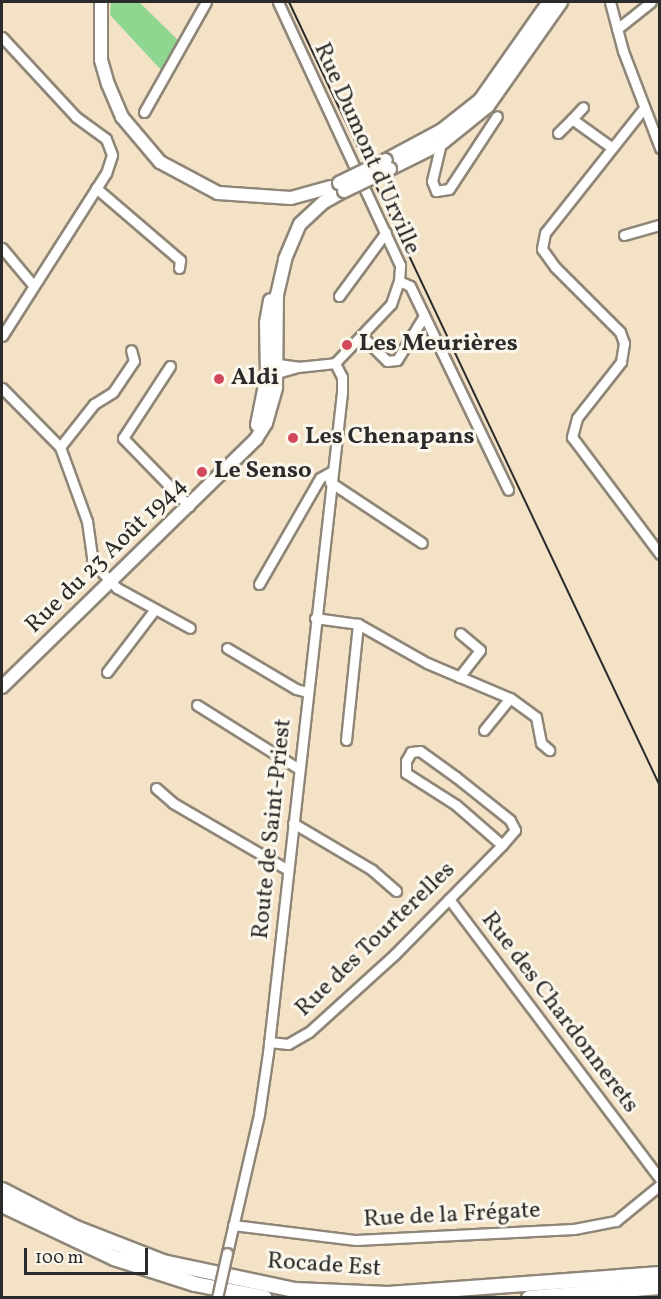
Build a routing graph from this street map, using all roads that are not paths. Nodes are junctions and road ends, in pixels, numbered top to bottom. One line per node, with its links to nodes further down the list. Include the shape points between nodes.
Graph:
1 (101, 2): 19 (main road, via 101,60 108,84 123,117 160,162 218,193 251,198 291,198)
2 (206, 2): 12 (street)
3 (278, 2): 22 (street, Rue Dumont d'Urville)
4 (549, 2): 16 (main road, via 480,100)
5 (561, 2): 16 (main road, via 488,106)
6 (610, 2): 8 (street)
7 (651, 2): 8 (street)
8 (616, 29): 11 (street)
9 (2, 37): 20 (street, via 76,117 106,139 112,155)
10 (583, 106): 14 (street)
11 (644, 108): 17 (street); 18 (street)
12 (144, 112)
13 (497, 116): 16 (street, via 449,189 436,191 432,181)
14 (572, 119): 15 (street); 17 (street)
15 (558, 133)
16 (442, 136): 19 (main road, bridge)
17 (611, 147): 42 (street, via 545,233 542,249 620,332 624,343 621,362 577,418 572,437)
18 (660, 148)
19 (338, 187): 35 (main road, Rue du 23 Août 1944, via 309,213 296,231 277,295)
20 (96, 188): 25 (street, via 180,260); 27 (street)
21 (660, 225): 23 (street)
22 (386, 232): 26 (street, Rue Dumont d'Urville, via 400,265); 28 (street)
23 (624, 235)
24 (2, 248): 27 (street)
25 (179, 268)
26 (399, 281): 29 (street, via 410,286); 31 (street, Rue Dumont d'Urville, via 391,304)
27 (33, 285): 30 (street)
28 (339, 296)
29 (424, 316): 31 (street, via 397,360 387,361); 39 (street)
30 (2, 336)
31 (363, 337): 33 (street, Rue Dumont d'Urville)
32 (131, 350): 37 (street, via 134,361 113,392 94,404)
33 (335, 363): 35 (street); 38 (street, Route de Saint-Priest, via 342,377 342,392)
34 (170, 366): 40 (street, via 123,438)
35 (272, 369): 40 (main road, Rue du 23 Août 1944, via 266,423 241,456)
36 (2, 388): 37 (street)
37 (60, 447): 43 (street, via 87,521 92,558)
38 (330, 477): 41 (street); 44 (street, via 320,478); 46 (street, Route de Saint-Priest)
39 (508, 490)
40 (189, 506): 43 (main road, Rue du 23 Août 1944)
41 (422, 543)
42 (660, 554)
43 (111, 582): 45 (street); 53 (main road, Rue du 23 Août 1944)
44 (259, 584)
45 (155, 609): 48 (street); 51 (street)
46 (315, 618): 47 (street); 54 (street, Route de Saint-Priest)
47 (358, 624): 52 (street); 58 (street)
48 (190, 628)
49 (460, 633): 52 (street, via 480,650)
50 (227, 648): 54 (street, via 296,690)
51 (107, 672)
52 (459, 676): 55 (street)
53 (2, 687)
54 (307, 692): 60 (street, Route de Saint-Priest)
55 (510, 698): 57 (street); 59 (street, via 536,717 541,743)
56 (197, 705): 60 (street)
57 (484, 730)
58 (346, 740)
59 (549, 750)
60 (299, 769): 62 (street, Route de Saint-Priest)
61 (156, 788): 64 (street, via 173,803)
62 (293, 823): 64 (street, Route de Saint-Priest); 65 (street, via 372,870)
63 (502, 845): 63 (street, via 515,830 514,825 420,751 411,752 406,773 456,805); 66 (street, Rue des Tourterelles)
64 (288, 870): 67 (street, Route de Saint-Priest)
65 (396, 891)
66 (449, 899): 67 (street, Rue des Tourterelles, via 303,1036 288,1044); 68 (street, Rue des Chardonnerets)
67 (269, 1042): 72 (street, Route de Saint-Priest, via 259,1114)
68 (660, 1179)
69 (660, 1185): 72 (street, Rue de la Frégate, via 616,1221 574,1229 356,1240)
70 (2, 1190): 73 (highway, Rocade Est, via 76,1228 163,1262 295,1290 387,1294)
71 (2, 1205): 76 (highway, Rocade Est, via 114,1258 195,1284)
72 (233, 1225): 75 (street, Route de Saint-Priest, bridge)
73 (660, 1274)
74 (660, 1287): 77 (highway)
75 (217, 1298)
76 (265, 1298)
77 (529, 1298)

